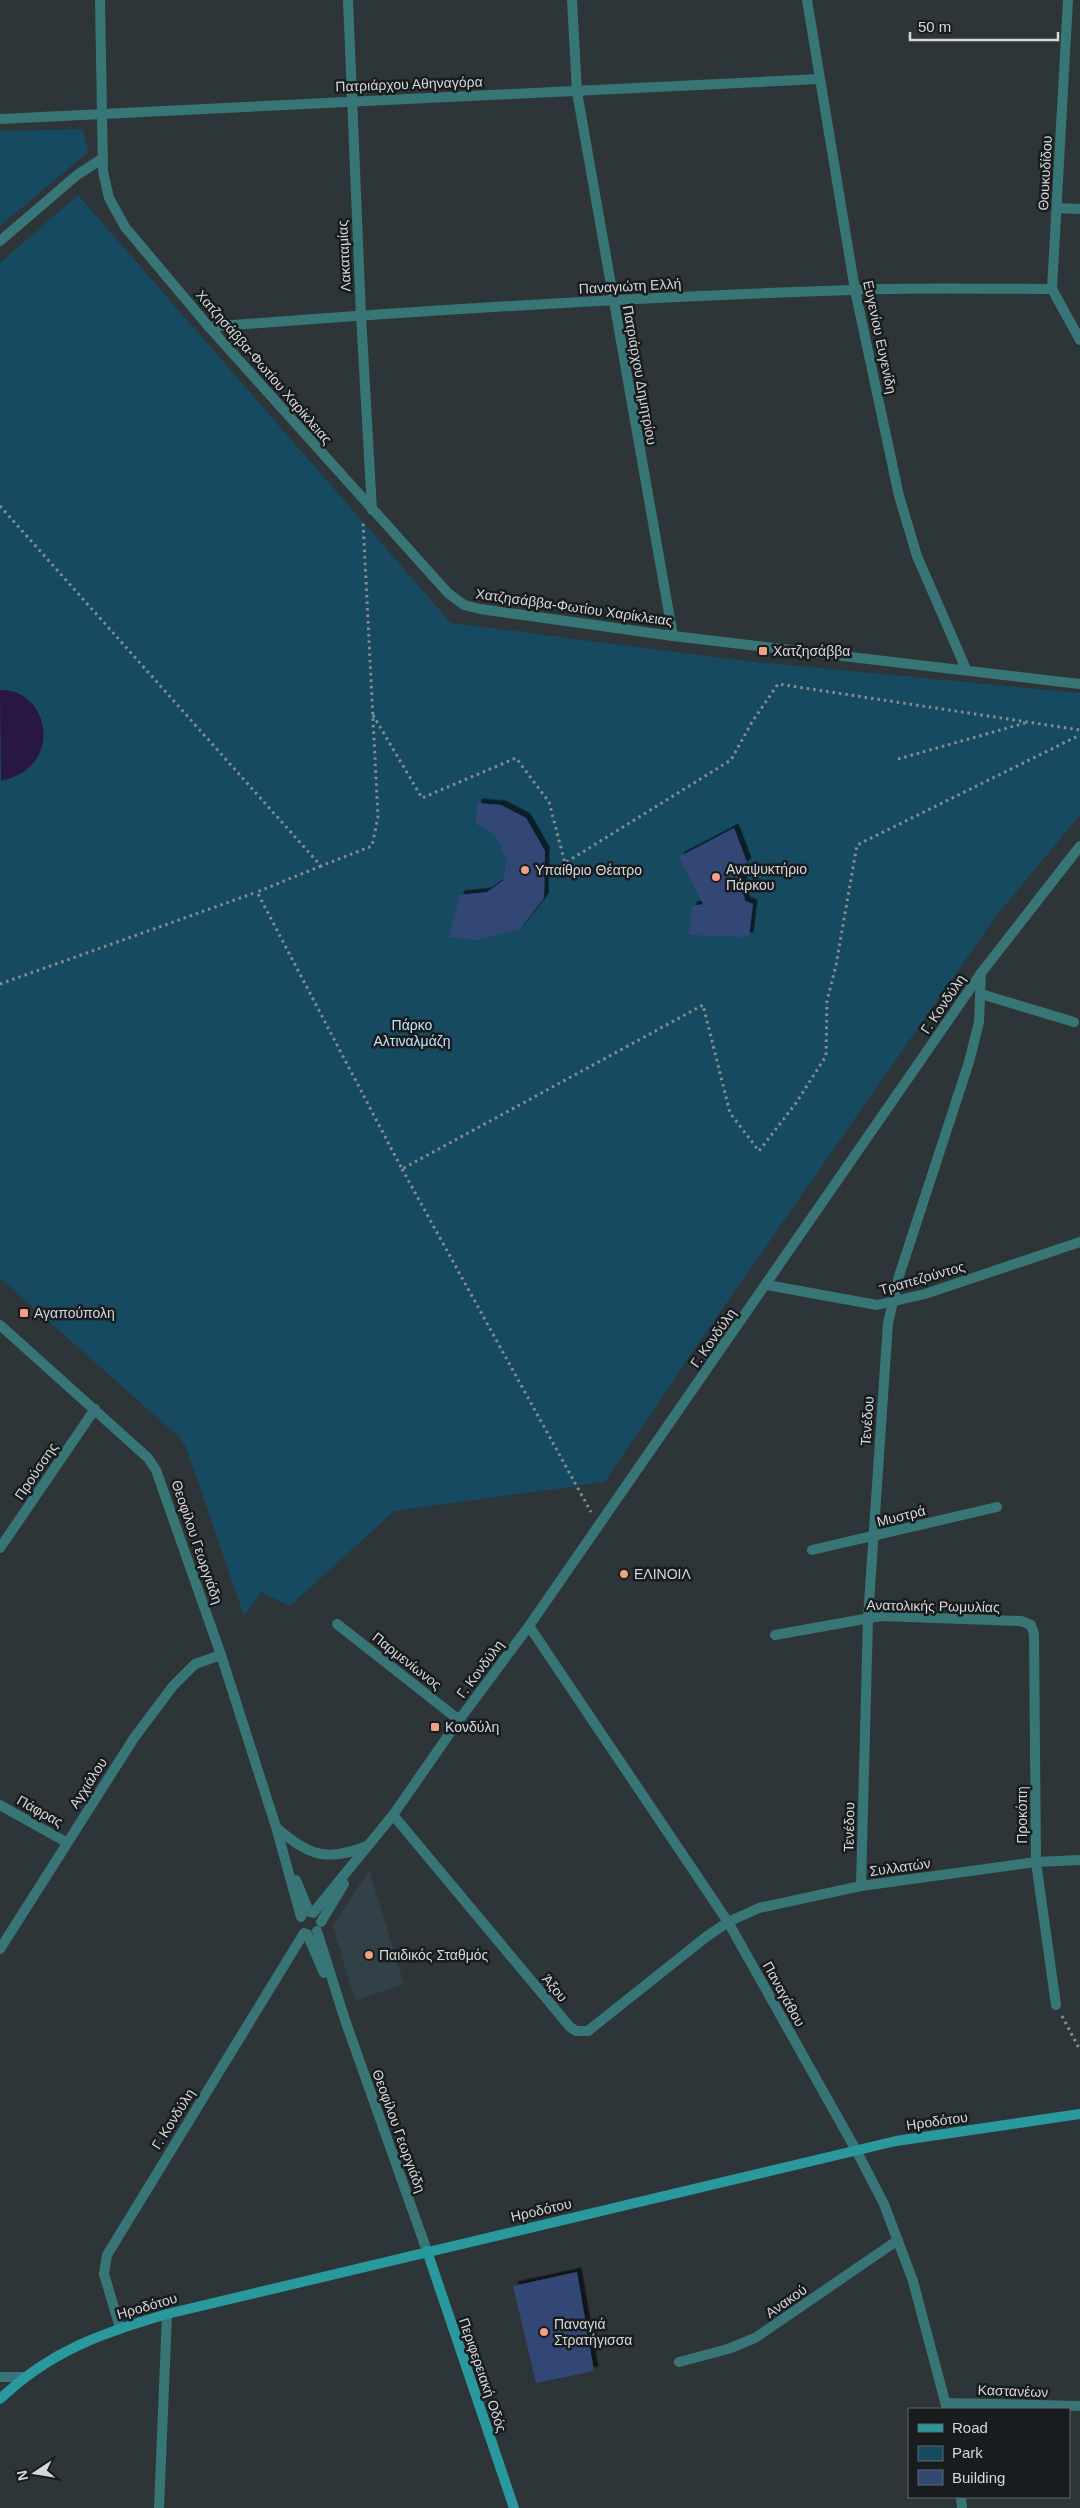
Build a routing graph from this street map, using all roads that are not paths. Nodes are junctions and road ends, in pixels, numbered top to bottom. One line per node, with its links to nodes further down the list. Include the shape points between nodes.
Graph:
1 (100, 0): 9 (street, Χατζησάββα-Φωτίου Χαρίκλειας)
2 (348, 0): 8 (street, Λακαταμίας)
3 (572, 0): 7 (street, Πατριάρχου Δημητρίου)
4 (808, 0): 6 (street, Ευγενίου Ευγενίδη)
5 (1068, 0): 12 (street, Θουκυδίδου)
6 (819, 79): 7 (street, Πατριάρχου Αθηναγόρα); 16 (street, Ευγενίου Ευγενίδη)
7 (577, 92): 8 (street, Πατριάρχου Αθηναγόρα); 17 (street, Πατριάρχου Δημητρίου)
8 (351, 100): 9 (street, Πατριάρχου Αθηναγόρα); 18 (street, Λακαταμίας)
9 (103, 115): 10 (street, Πατριάρχου Αθηναγόρα); 11 (street, Χατζησάββα-Φωτίου Χαρίκλειας)
10 (0, 119)
11 (102, 158): 14 (street, via 83,170); 19 (street, Χατζησάββα-Φωτίου Χαρίκλειας, via 105,185 115,212)
12 (1057, 208): 13 (street); 15 (street, Θουκυδίδου)
13 (1080, 208)
14 (0, 241)
15 (1052, 289): 16 (street, Παναγιώτη Ελλή); 20 (street)
16 (855, 290): 17 (street, Παναγιώτη Ελλή); 23 (street, Ευγενίου Ευγενίδη, via 907,526 925,577)
17 (613, 300): 18 (street, Παναγιώτη Ελλή); 22 (street, Πατριάρχου Δημητρίου)
18 (361, 315): 19 (street, Παναγιώτη Ελλή); 21 (street, Λακαταμίας)
19 (209, 327): 21 (street, Χατζησάββα-Φωτίου Χαρίκλειας)
20 (1080, 340)
21 (372, 510): 22 (street, Χατζησάββα-Φωτίου Χαρίκλειας, via 448,593 464,604 480,609)
22 (674, 636): 23 (street, Χατζησάββα-Φωτίου Χαρίκλειας)
23 (966, 669): 24 (street, Χατζησάββα-Φωτίου Χαρίκλειας)
24 (1080, 684)
25 (1080, 846): 26 (street, Γ. Κονδύλη)
26 (981, 973): 27 (street, Τενέδου); 30 (street, Γ. Κονδύλη)
27 (982, 994): 28 (street); 31 (street, Τενέδου, via 969,1062)
28 (1074, 1022)
29 (1080, 1242): 31 (street, Τραπεζούντος)
30 (766, 1285): 31 (street, Τραπεζούντος, via 868,1305); 41 (street, Γ. Κονδύλη)
31 (892, 1303): 35 (street, Τενέδου)
32 (0, 1325): 33 (street, Θεοφίλου Γεωργιάδη)
33 (95, 1409): 36 (street, Προύσσης); 43 (street, Θεοφίλου Γεωργιάδη, via 148,1458 156,1470)
34 (997, 1506): 35 (street, Μυστρά)
35 (872, 1537): 37 (street, Μυστρά); 38 (street, Τενέδου)
36 (0, 1548)
37 (812, 1550)
38 (868, 1618): 40 (street, Ανατολικής Ρωμυλίας, via 1021,1621); 42 (street, Ανατολικής Ρωμυλίας); 52 (street, Τενέδου)
39 (337, 1624): 44 (street, Παρμενίωνος)
40 (1031, 1625): 51 (street, Προκόπη, via 1034,1634)
41 (529, 1626): 44 (street, Γ. Κονδύλη); 54 (street, Παναγάθου)
42 (775, 1635)
43 (221, 1655): 47 (street, Θεοφίλου Γεωργιάδη); 48 (street, Αγχιάλου, via 195,1664 173,1686 134,1738)
44 (459, 1720): 46 (street, Γ. Κονδύλη)
45 (0, 1805): 48 (street, Πάφρας)
46 (393, 1815): 49 (street, Γ. Κονδύλη); 54 (street, Άξου, via 576,2031 588,2031)
47 (276, 1828): 49 (street, via 292,1842 317,1854 342,1855); 53 (street, Θεοφίλου Γεωργιάδη)
48 (66, 1842): 56 (street, Αγχιάλου)
49 (369, 1846): 53 (street); 55 (street, Γ. Κονδύλη)
50 (1080, 1860): 51 (street, Συλλατών)
51 (1036, 1862): 52 (street, Συλλατών); 57 (street, Προκόπη)
52 (861, 1886): 54 (street, Συλλατών, via 773,1903)
53 (308, 1914): 55 (street); 55 (street, Θεοφίλου Γεωργιάδη, via 300,1928)
54 (728, 1922): 59 (street, Παναγάθου)
55 (312, 1930): 61 (street, Θεοφίλου Γεωργιάδη); 63 (street, Γ. Κονδύλη, via 109,2250 104,2274)
56 (0, 1949)
57 (1056, 2005)
58 (1080, 2114): 59 (main road, Ηροδότου, via 906,2139)
59 (856, 2150): 60 (street, Παναγάθου, via 884,2204); 61 (main road, Ηροδότου)
60 (898, 2240): 64 (street, Ανακού, via 756,2338 728,2350); 68 (street, Παναγάθου, via 913,2281)
61 (427, 2251): 62 (main road, Ηροδότου); 71 (main road, Περιφερειακή Οδός)
62 (167, 2314): 63 (main road, Ηροδότου); 70 (street)
63 (120, 2328): 66 (main road, Ηροδότου, via 68,2350)
64 (679, 2362)
65 (0, 2377): 66 (street)
66 (23, 2377): 67 (main road)
67 (0, 2399)
68 (946, 2406): 69 (street, Καστανέων)
69 (1080, 2406)
70 (159, 2508)
71 (514, 2508)

